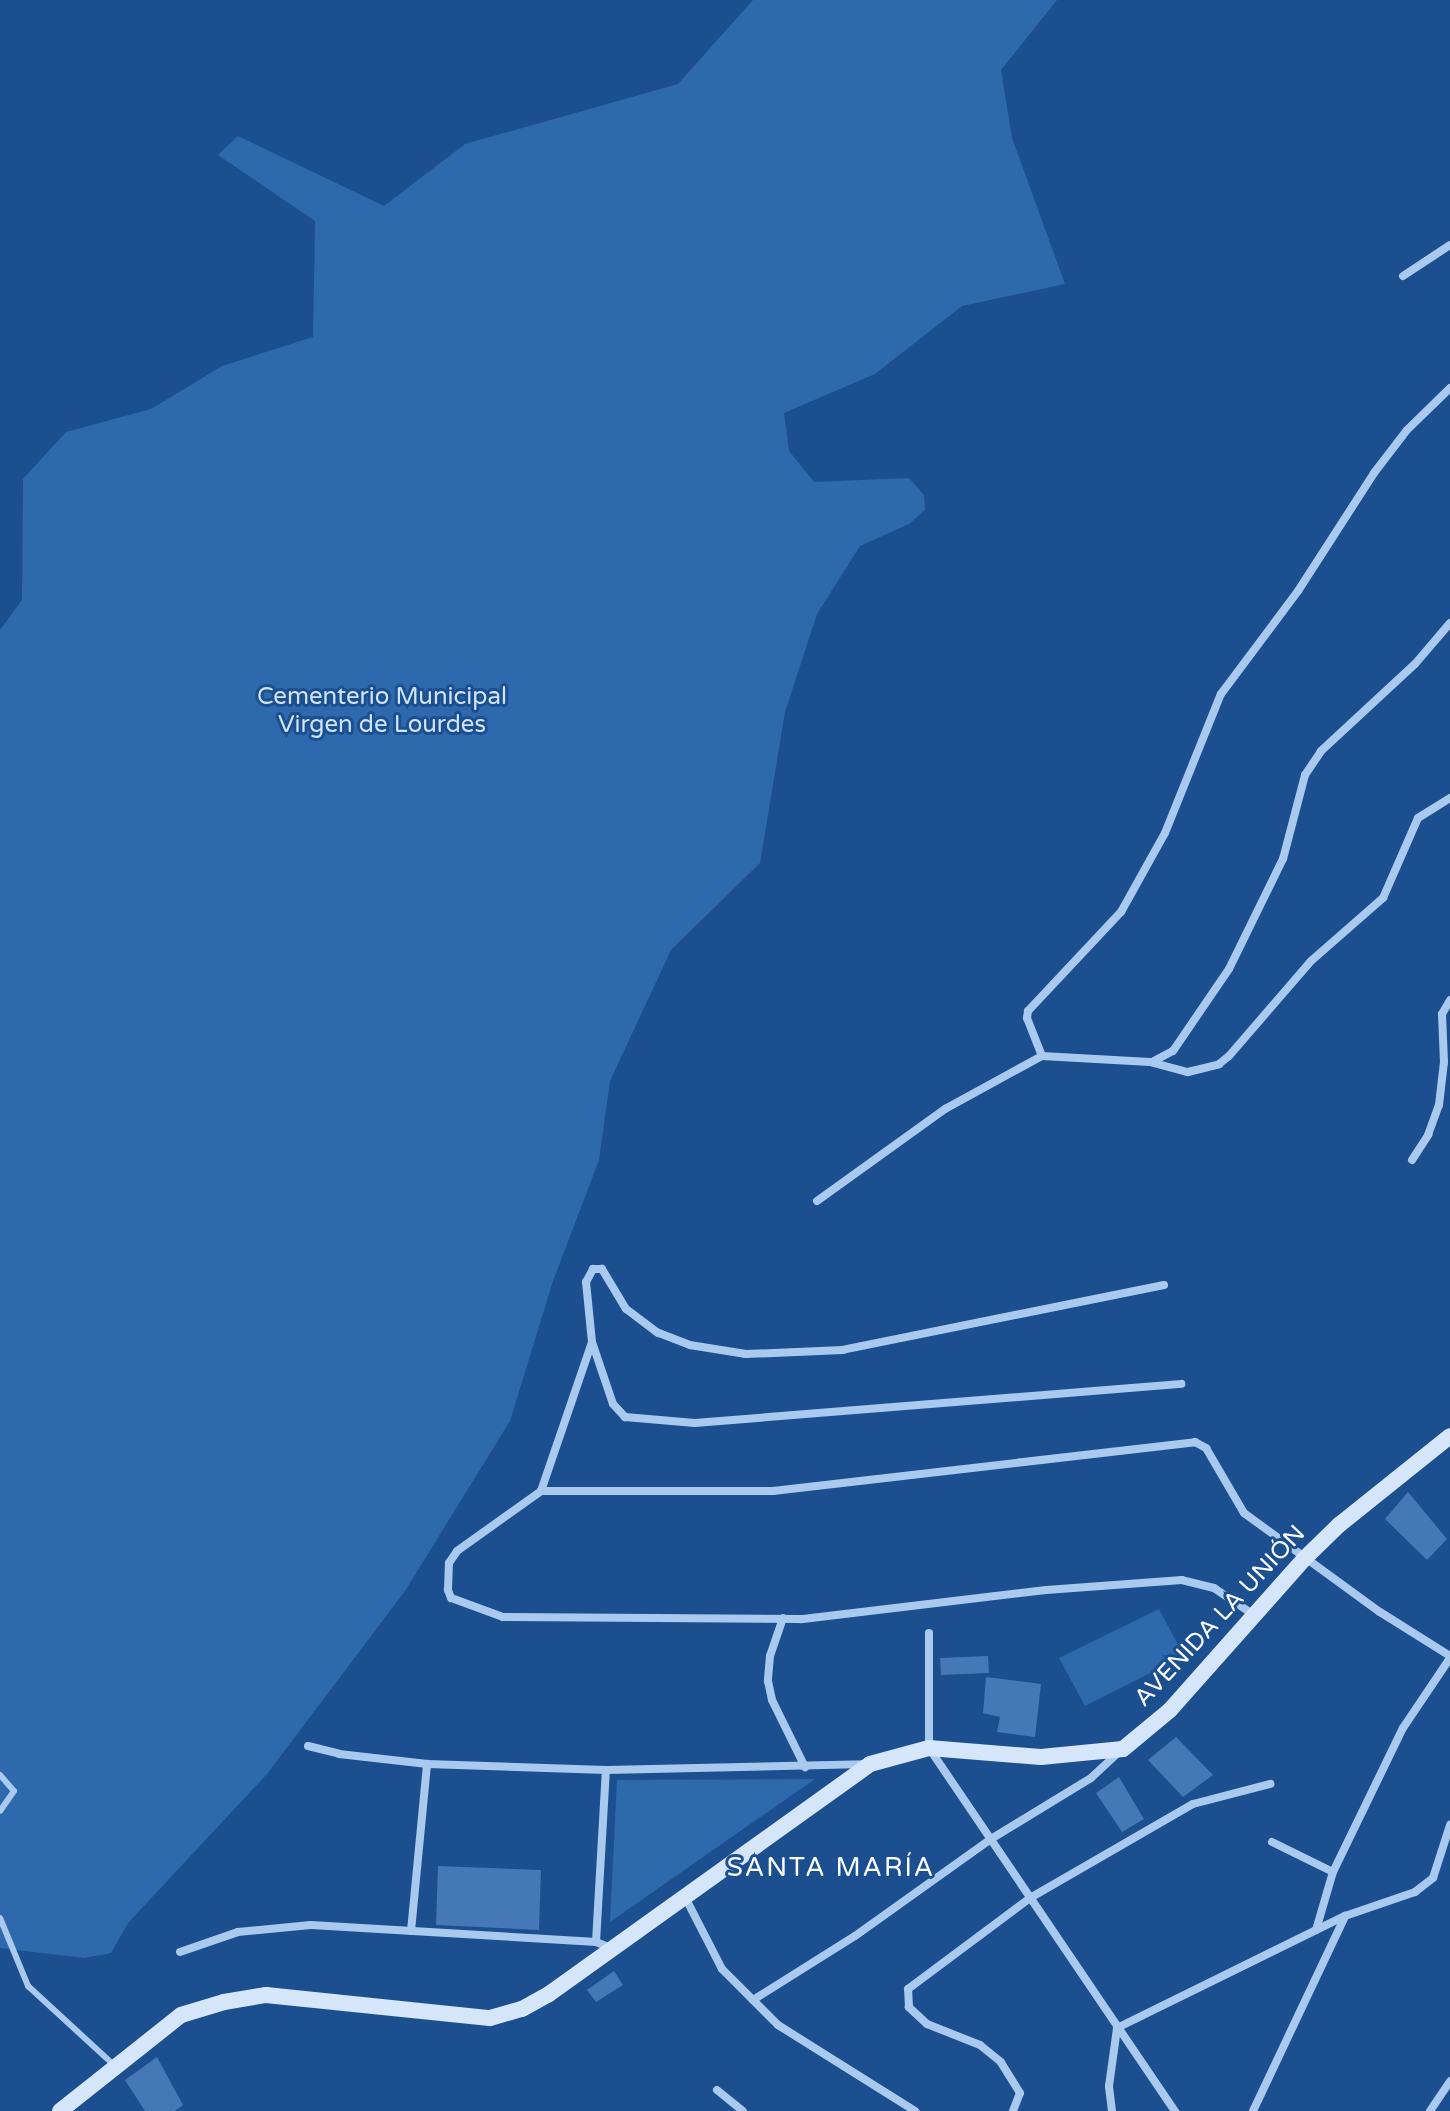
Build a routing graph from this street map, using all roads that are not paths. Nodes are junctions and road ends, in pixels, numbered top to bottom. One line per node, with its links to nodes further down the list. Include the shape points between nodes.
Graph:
1 (1450, 245): 2 (street)
2 (1403, 276)
3 (1450, 388): 7 (street, via 1407,430 1374,473 1298,591 1221,694 1165,833 1121,912 1028,1011)
4 (1450, 623): 8 (street, via 1415,664 1321,751 1305,775 1283,859 1229,969 1173,1051)
5 (1450, 798): 8 (street, via 1418,818 1383,898 1311,961 1229,1056 1207,1069 1188,1072)
6 (1450, 1000): 9 (street, via 1442,1014 1439,1105)
7 (1042, 1056): 8 (street); 10 (street, via 945,1109)
8 (1150, 1062)
9 (1412, 1160)
10 (817, 1201)
11 (1164, 1285): 12 (street, via 843,1350 746,1354 690,1345 658,1333 626,1309 602,1269 593,1269 586,1282)
12 (592, 1342): 13 (street, via 613,1404 625,1417 655,1421 695,1423); 15 (street)
13 (1181, 1384)
14 (1450, 1436): 16 (main road, AVENIDA LA UNIÓN)
15 (541, 1491): 16 (street, via 773,1491 1195,1442 1206,1448 1244,1513); 18 (street, via 457,1551 449,1563 451,1598 503,1617)
16 (1304, 1559): 17 (main road, AVENIDA LA UNIÓN); 20 (street)
17 (1254, 1615): 18 (street, via 1214,1588 1182,1580); 23 (main road, AVENIDA LA UNIÓN, via 1170,1710)
18 (783, 1618): 26 (street, via 768,1681)
19 (929, 1633): 22 (street)
20 (1450, 1657): 34 (street, via 1403,1728)
21 (308, 1746): 24 (street)
22 (929, 1748): 23 (main road, via 1041,1757); 25 (main road); 32 (street)
23 (1123, 1749): 32 (street, via 1091,1778)
24 (427, 1764): 27 (street); 40 (street)
25 (870, 1764): 26 (street); 35 (main road)
26 (805, 1767): 27 (street)
27 (606, 1770): 41 (street)
28 (0, 1775): 30 (lane, via 14,1791)
29 (1270, 1784): 36 (street, via 1193,1804)
30 (0, 1811)
31 (1450, 1825): 37 (street, via 1433,1878 1415,1892)
32 (991, 1839): 36 (street); 43 (street, via 855,1936)
33 (1272, 1842): 34 (street)
34 (1333, 1872): 39 (street)
35 (685, 1896): 41 (main road); 43 (street, via 722,1969)
36 (1030, 1898): 44 (street); 51 (street, via 906,1994 909,2007 927,2024 980,2045 1001,2062 1020,2093)
37 (1345, 1916): 39 (street); 54 (street)
38 (0, 1918): 45 (lane, via 28,1986)
39 (1316, 1930): 44 (street)
40 (411, 1931): 41 (street); 42 (street, via 311,1925 238,1932)
41 (604, 1946): 45 (main road, via 549,1994 490,2018 266,1995 181,2015)
42 (180, 1952)
43 (753, 2000): 50 (street, via 790,2033)
44 (1117, 2028): 52 (street, via 1109,2086); 53 (street)
45 (116, 2067): 48 (main road)
46 (1450, 2081): 55 (street)
47 (717, 2090): 49 (street)
48 (60, 2111)
49 (743, 2111)
50 (915, 2111)
51 (1013, 2111)
52 (1112, 2111)
53 (1175, 2111)
54 (1253, 2111)
55 (1430, 2111)

